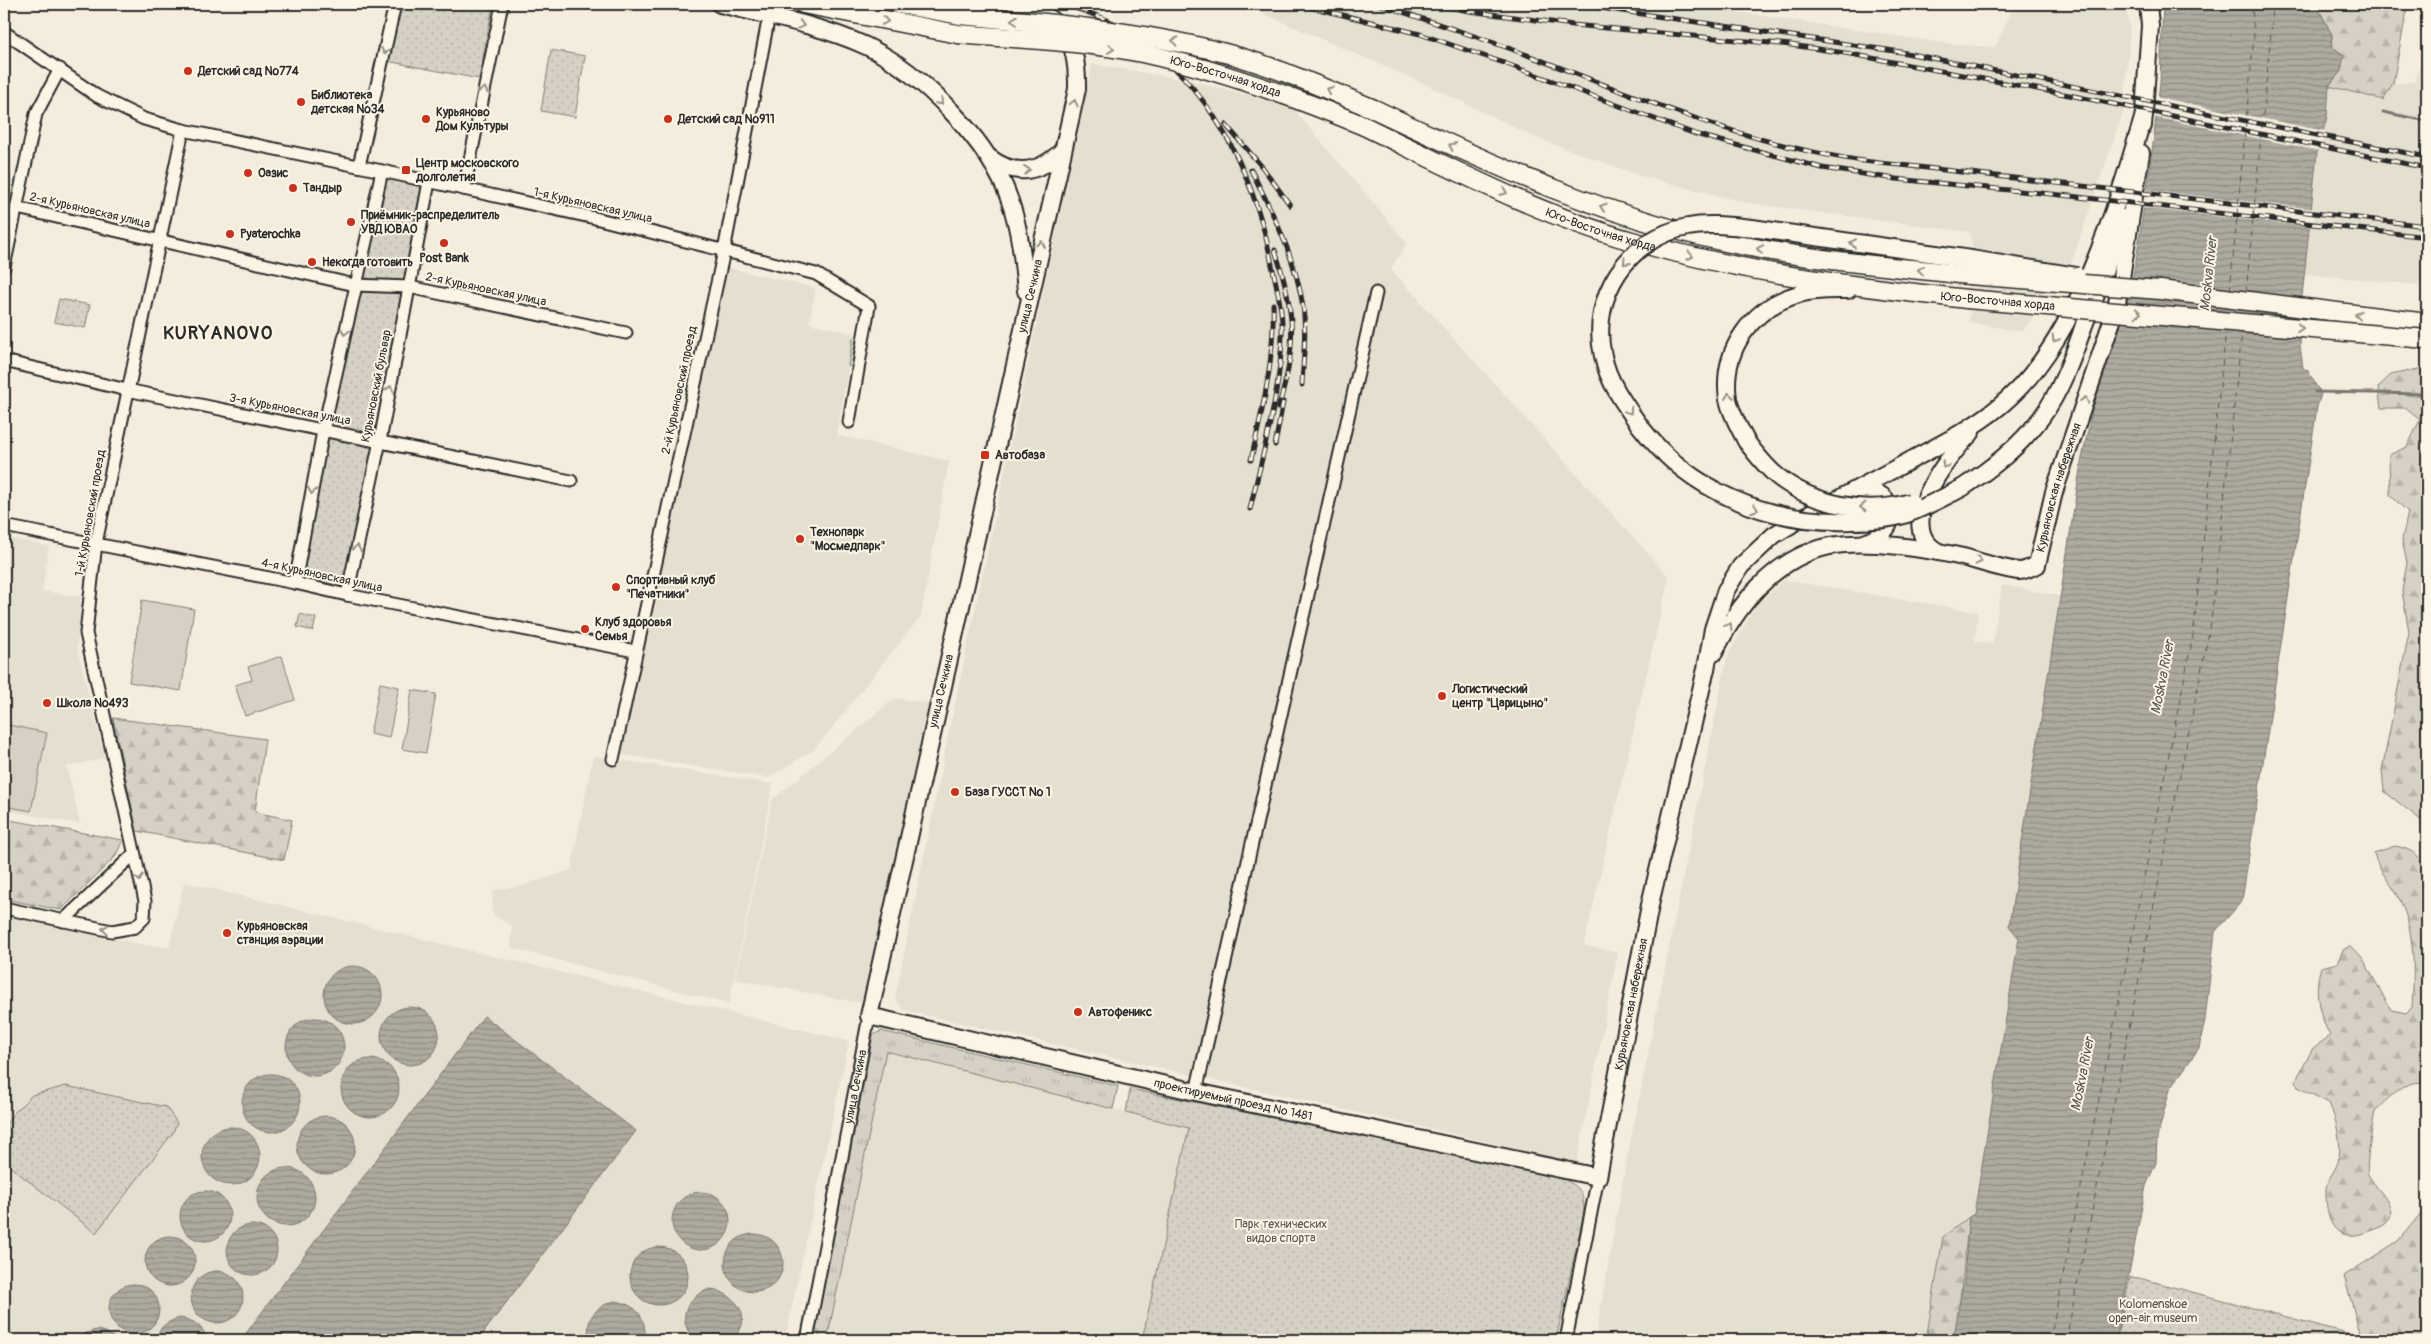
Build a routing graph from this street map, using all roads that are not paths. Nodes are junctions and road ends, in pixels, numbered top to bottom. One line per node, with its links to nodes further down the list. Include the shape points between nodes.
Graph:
1 (395, 4): 15 (street, one-way to 15)
2 (502, 4): 18 (street, one-way to 2)
3 (720, 4): 14 (street, one-way to 14, via 827,32 865,46 896,63 929,90)
4 (803, 4): 26 (main road, Юго-Восточная хорда, one-way to 26, bridge, via 958,34 1141,53 1213,71 1292,96 1364,126 1469,177 1558,215 1631,241 1741,268)
5 (899, 4): 23 (main road, Юго-Восточная хорда, one-way to 5, bridge, via 1834,262 1744,246 1565,195 1300,78 1219,51 1144,35 960,15)
6 (1015, 4): 13 (street, улица Сечкина, one-way to 6, via 1077,89 1078,66 1073,44 1066,31 1052,18)
7 (2148, 4): 11 (street, Курьяновская набережная, via 2150,26)
8 (767, 26): 21 (street, 2-й Курьяновский проезд)
9 (4, 32): 10 (street, 1-я Курьяновская улица)
10 (60, 69): 12 (street, 1-я Курьяновская улица, via 115,107); 19 (street, via 36,114)
11 (2144, 116): 36 (street, Курьяновская набережная, one-way to 36, via 2119,197 2066,321 2038,366 2011,397); 41 (street, via 2130,194 2108,264 2056,392 2041,416 2004,457); 46 (street, Курьяновская набережная, one-way to 11, via 2020,571 2037,565 2054,492 2116,309 2142,151)
12 (182, 130): 15 (street, 1-я Курьяновская улица); 20 (street, 1-й Курьяновский проезд)
13 (1063, 150): 14 (street, one-way to 13, via 1009,169 1028,171 1049,162); 28 (street, улица Сечкина, one-way to 13)
14 (989, 157): 28 (street, via 1010,202 1023,263)
15 (360, 166): 16 (street, 1-я Курьяновская улица)
16 (382, 171): 17 (street, 1-я Курьяновская улица); 24 (street)
17 (429, 182): 18 (street, 1-я Курьяновская улица); 25 (street, Курьяновский бульвар)
18 (464, 189): 21 (street, 1-я Курьяновская улица)
19 (17, 208): 20 (street, 2-я Курьяновская улица); 22 (street)
20 (159, 240): 24 (street, 2-я Курьяновская улица); 35 (street, 1-й Курьяновский проезд)
21 (724, 251): 37 (street, 1-я Курьяновская улица, via 816,274 869,306); 49 (street, 2-й Курьяновский проезд)
22 (4, 266)
23 (1970, 267): 30 (main road, Юго-Восточная хорда, one-way to 23, bridge); 41 (street, one-way to 41, bridge, via 1752,228 1721,225 1687,227 1646,244 1626,260 1603,304 1600,327 1602,356 1612,383 1650,439 1676,464 1704,484 1758,510 1792,519 1873,521 1906,514)
24 (356, 285): 25 (street, 2-я Курьяновская улица); 38 (street, one-way to 38)
25 (409, 287): 32 (street, 2-я Курьяновская улица); 39 (street, Курьяновский бульвар, one-way to 25)
26 (1895, 291): 33 (main road, Юго-Восточная хорда, one-way to 33, bridge); 41 (street, one-way to 26, bridge, via 1902,505 1859,508 1822,500 1776,476 1746,441 1734,420 1727,378 1731,356 1738,339 1763,311 1800,293 1821,290)
27 (1376, 293): 56 (street)
28 (1027, 309): 55 (street, улица Сечкина)
29 (2427, 318): 30 (main road)
30 (2406, 321): 31 (main road, Юго-Восточная хорда)
31 (2427, 323)
32 (626, 333)
33 (2427, 339)
34 (4, 361): 35 (street, 3-я Курьяновская улица)
35 (127, 390): 38 (street, 3-я Курьяновская улица); 44 (street, 1-й Курьяновский проезд)
36 (1988, 415): 42 (street, Курьяновская набережная); 46 (street, one-way to 46, via 1954,450 1923,507 1922,536)
37 (849, 422)
38 (322, 431): 39 (street, 3-я Курьяновская улица); 47 (street, one-way to 47)
39 (380, 441): 40 (street, 3-я Курьяновская улица); 48 (street, Курьяновский бульвар, one-way to 39)
40 (571, 481)
41 (1962, 488)
42 (1843, 497): 45 (street, via 1869,490 1880,495 1888,505 1891,517 1887,529 1879,538); 50 (street, Курьяновская набережная, via 1774,535 1742,566 1726,590 1713,629)
43 (4, 526): 44 (street, 4-я Курьяновская улица)
44 (96, 543): 47 (street, 4-я Курьяновская улица); 52 (street, 1-й Курьяновский проезд, via 86,634)
45 (1861, 544): 46 (street, Курьяновская набережная); 50 (street, Курьяновская набережная, one-way to 45, via 1736,614 1771,575 1798,557 1830,546)
46 (1940, 552)
47 (295, 583): 48 (street, 4-я Курьяновская улица)
48 (347, 595): 49 (street, 4-я Курьяновская улица)
49 (635, 651): 51 (street, 2-й Курьяновский проезд)
50 (1706, 669): 57 (street, Курьяновская набережная, via 1651,900)
51 (613, 759)
52 (134, 854): 54 (street); 54 (street, 1-й Курьяновский проезд, one-way to 54, via 144,901 144,918 135,927 112,931)
53 (4, 908): 54 (street)
54 (63, 921)
55 (869, 1016): 56 (street, проектируемый проезд № 1481); 58 (street, улица Сечкина)
56 (1196, 1092): 57 (street, проектируемый проезд № 1481)
57 (1598, 1177): 59 (street, Курьяновская набережная)
58 (807, 1340)
59 (1566, 1340)

